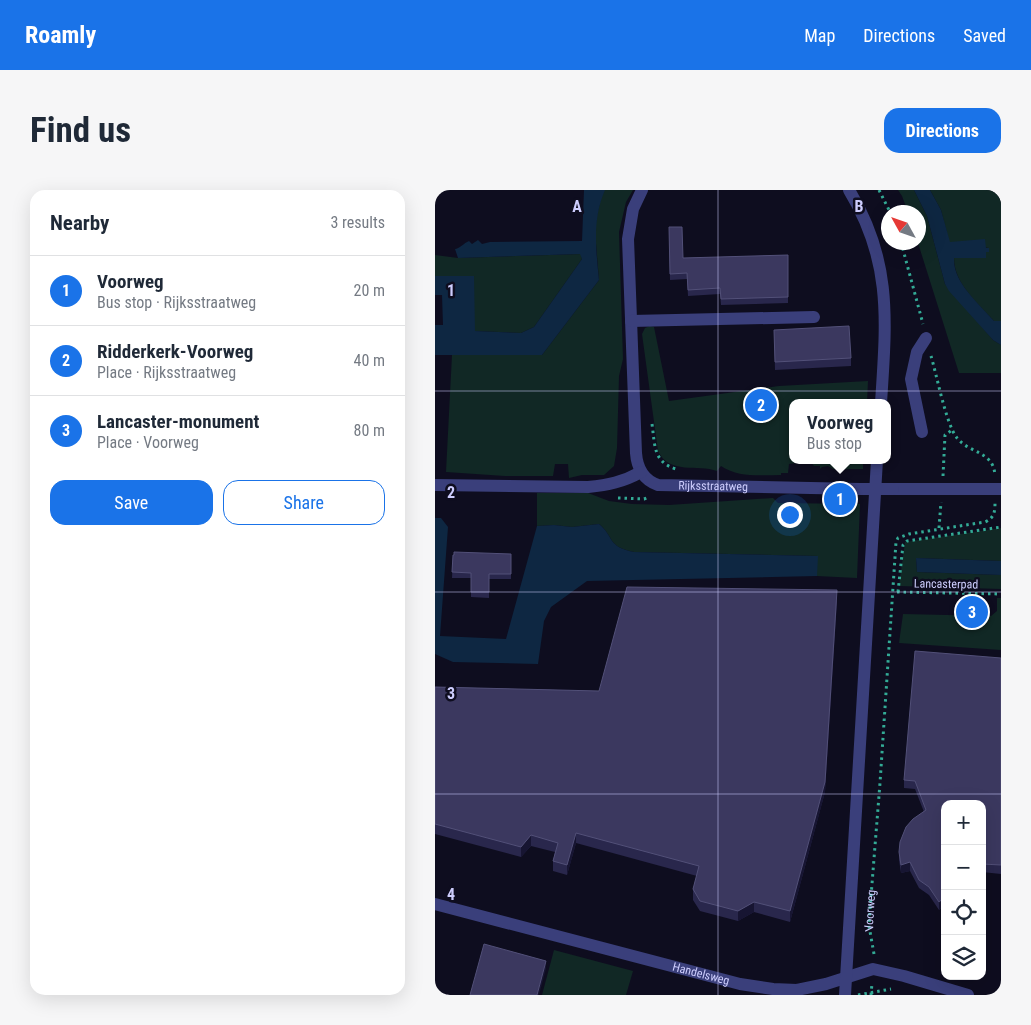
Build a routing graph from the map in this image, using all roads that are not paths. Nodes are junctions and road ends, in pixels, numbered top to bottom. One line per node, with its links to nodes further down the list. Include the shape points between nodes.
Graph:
1 (642, 190): 4 (street, via 633,209 628,238)
2 (849, 190): 6 (street, via 869,229 883,285 885,328)
3 (814, 317): 4 (street)
4 (631, 321): 9 (street, via 636,453)
5 (926, 338): 7 (street, via 917,352 911,379)
6 (881, 399)
7 (922, 432)
8 (877, 464): 13 (street, Voorweg)
9 (641, 472): 10 (street, via 607,486); 11 (street, Rijksstraatweg, bridge, via 658,485)
10 (435, 485)
11 (998, 489)
12 (435, 904): 13 (street, Handelsweg, via 740,984 797,990)
13 (845, 978): 14 (street, Voorweg); 15 (street, Handelsweg, via 873,970)
14 (845, 995)
15 (967, 995)

